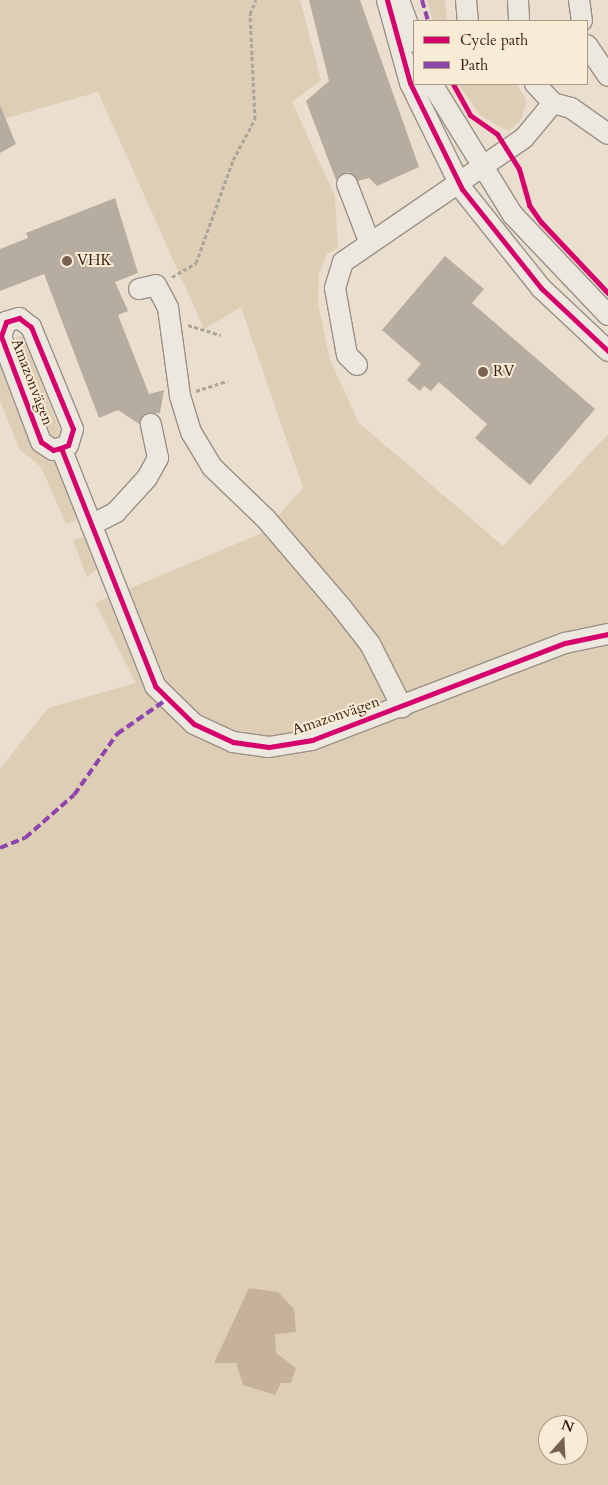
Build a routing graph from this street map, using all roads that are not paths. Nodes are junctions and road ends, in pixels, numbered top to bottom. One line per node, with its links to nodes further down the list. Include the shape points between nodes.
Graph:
1 (386, 0): 17 (street, via 410,83)
2 (399, 0): 9 (street)
3 (466, 0): 6 (street)
4 (518, 0): 7 (street)
5 (579, 0): 8 (street)
6 (468, 20)
7 (519, 20)
8 (582, 20)
9 (413, 38)
10 (588, 47): 11 (street)
11 (608, 76)
12 (433, 85): 16 (street)
13 (536, 85): 14 (street)
14 (553, 103): 15 (street, via 571,108); 16 (street, via 524,138)
15 (608, 134)
16 (480, 168): 17 (street); 21 (street, via 513,216)
17 (457, 180): 19 (street); 22 (street, via 492,231 542,288)
18 (347, 184): 19 (street)
19 (369, 241): 23 (street, via 343,262 334,288 347,355)
20 (148, 287): 28 (street, Amazonvägen, via 168,308 177,385 195,439 212,467 266,519 370,644)
21 (608, 315)
22 (608, 351)
23 (357, 365)
24 (151, 424): 26 (street, via 158,458 148,478 116,512)
25 (61, 448): 25 (street, Amazonvägen, via 68,445 72,429 31,327 19,318 6,322 1,336 41,442 54,450); 26 (street, Amazonvägen)
26 (91, 525): 28 (street, Amazonvägen, via 150,678 170,704 202,729 241,744 280,747 332,734)
27 (608, 634): 28 (street, Amazonvägen, via 565,643)
28 (402, 707)

